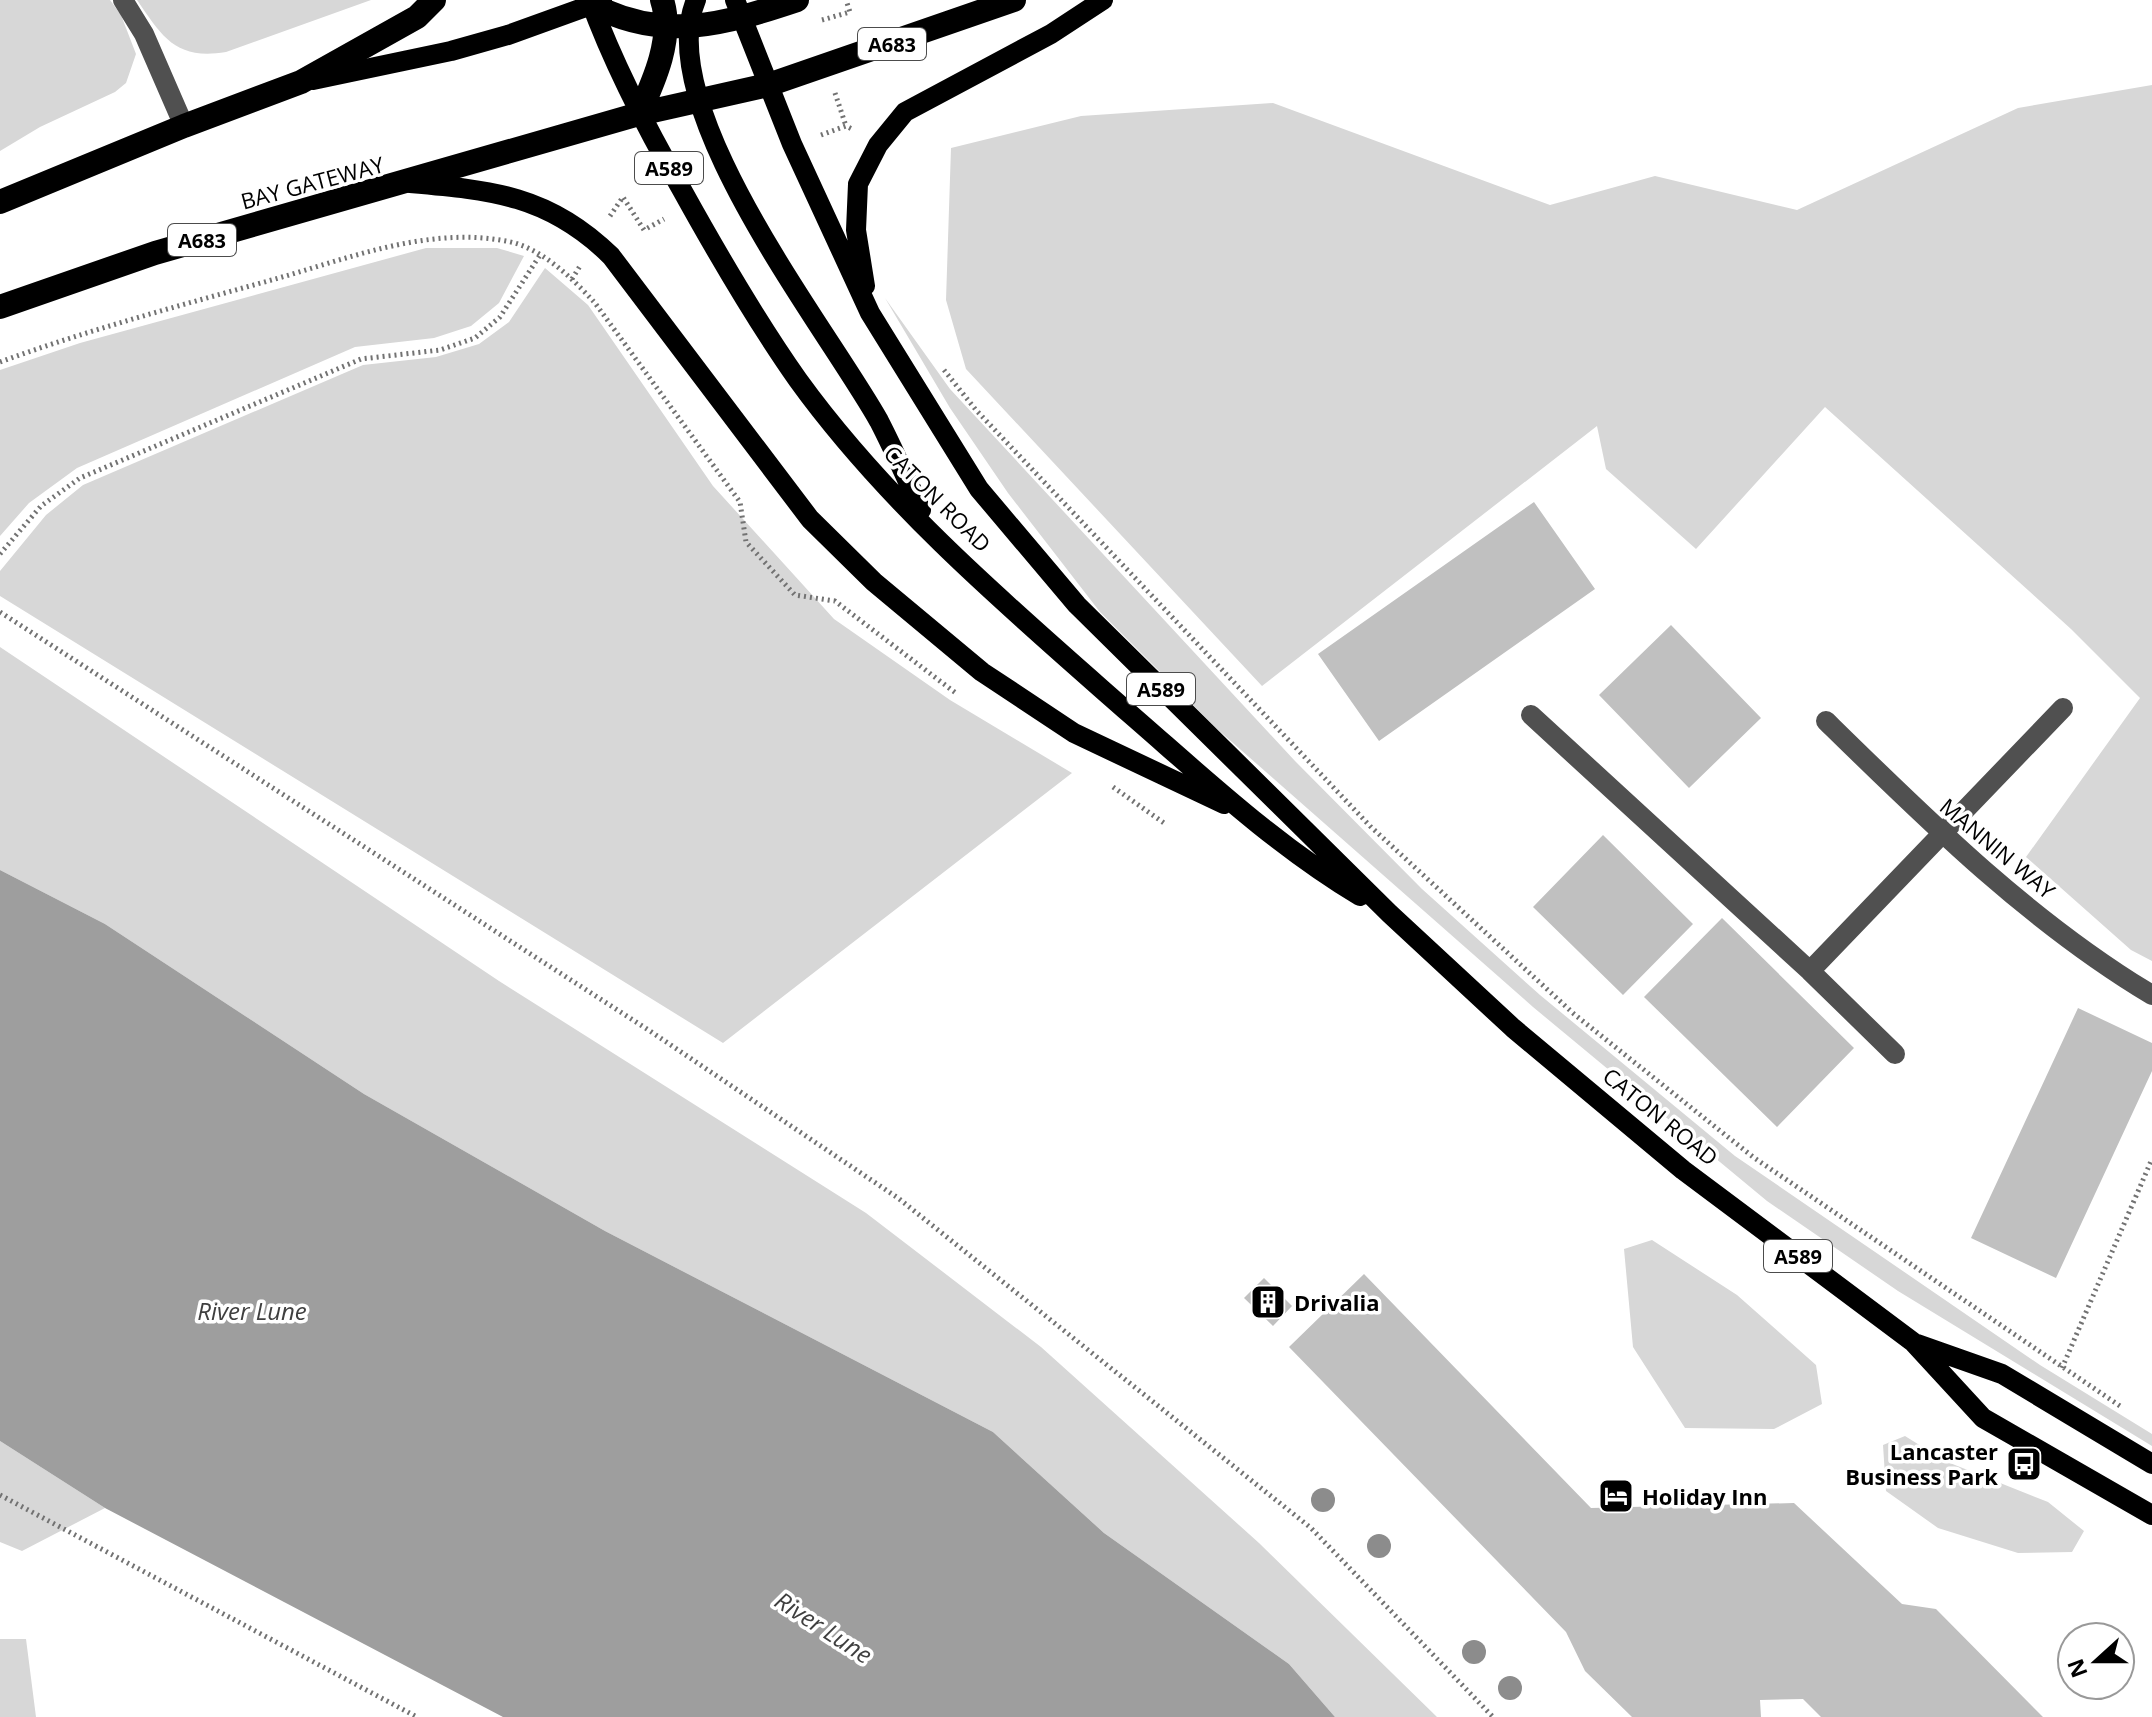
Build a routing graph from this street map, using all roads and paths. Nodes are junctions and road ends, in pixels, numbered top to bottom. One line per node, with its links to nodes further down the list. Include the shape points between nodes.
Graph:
1 (123, 0): 15 (street, via 144,34)
2 (662, 0): 10 (highway)
3 (696, 0): 10 (main road)
4 (797, 0): 9 (highway)
5 (1014, 0): 12 (highway, A683)
6 (1103, 0): 20 (main road, via 905,112 878,145 858,184 856,230)
7 (595, 1): 10 (highway, via 637,24); 11 (main road, via 465,47); 14 (main road, CATON ROAD / A589)
8 (426, 8): 11 (highway)
9 (738, 9): 10 (highway); 12 (main road, CATON ROAD / A589)
10 (677, 27): 13 (main road); 14 (highway)
11 (301, 82): 15 (highway)
12 (768, 85): 13 (highway, A683); 20 (main road, CATON ROAD / A589)
13 (698, 101): 14 (highway, A683); 23 (main road, via 742,202 878,420)
14 (639, 114): 16 (highway, BAY GATEWAY / A683); 23 (main road, CATON ROAD / A589, via 715,252 799,380 861,457)
15 (184, 126): 17 (highway)
16 (408, 183): 19 (highway, BAY GATEWAY / A683, via 155,253); 30 (main road, via 490,190 550,211 595,240 810,519 874,582 982,672 1074,733)
17 (0, 202)
18 (540, 255): 21 (path, via 508,241 429,237 81,333); 24 (path, via 500,317 475,338 440,350 361,359 80,478 41,506); 26 (path, via 595,303 740,502 746,542 795,595 835,601)
19 (0, 307)
20 (870, 313): 32 (main road, CATON ROAD / A589, via 979,489 1077,605)
21 (0, 362)
22 (942, 368): 38 (path, via 1370,826 1574,1014 1753,1157)
23 (930, 528): 30 (main road, CATON ROAD / A589, via 1023,620)
24 (0, 554)
25 (0, 612): 44 (path, via 650,1031 898,1198 1311,1528)
26 (966, 699)
27 (2063, 708): 31 (street)
28 (1531, 715): 33 (street)
29 (1826, 721): 31 (street, MANNIN WAY)
30 (1245, 814): 32 (main road, CATON ROAD / A589, via 1305,862)
31 (1941, 833): 33 (street); 34 (street, MANNIN WAY, via 2051,924)
32 (1390, 914): 37 (main road, CATON ROAD / A589, via 1513,1028 1683,1170)
33 (1810, 971): 35 (street)
34 (2152, 995)
35 (1895, 1054)
36 (2152, 1159): 38 (path)
37 (1913, 1342): 40 (main road, CATON ROAD / A589, via 2002,1374); 42 (main road, CATON ROAD / A589, via 1983,1418)
38 (2062, 1368): 39 (path)
39 (2126, 1410)
40 (2152, 1464)
41 (0, 1495): 43 (path)
42 (2152, 1515)
43 (417, 1717)
44 (1493, 1717)

